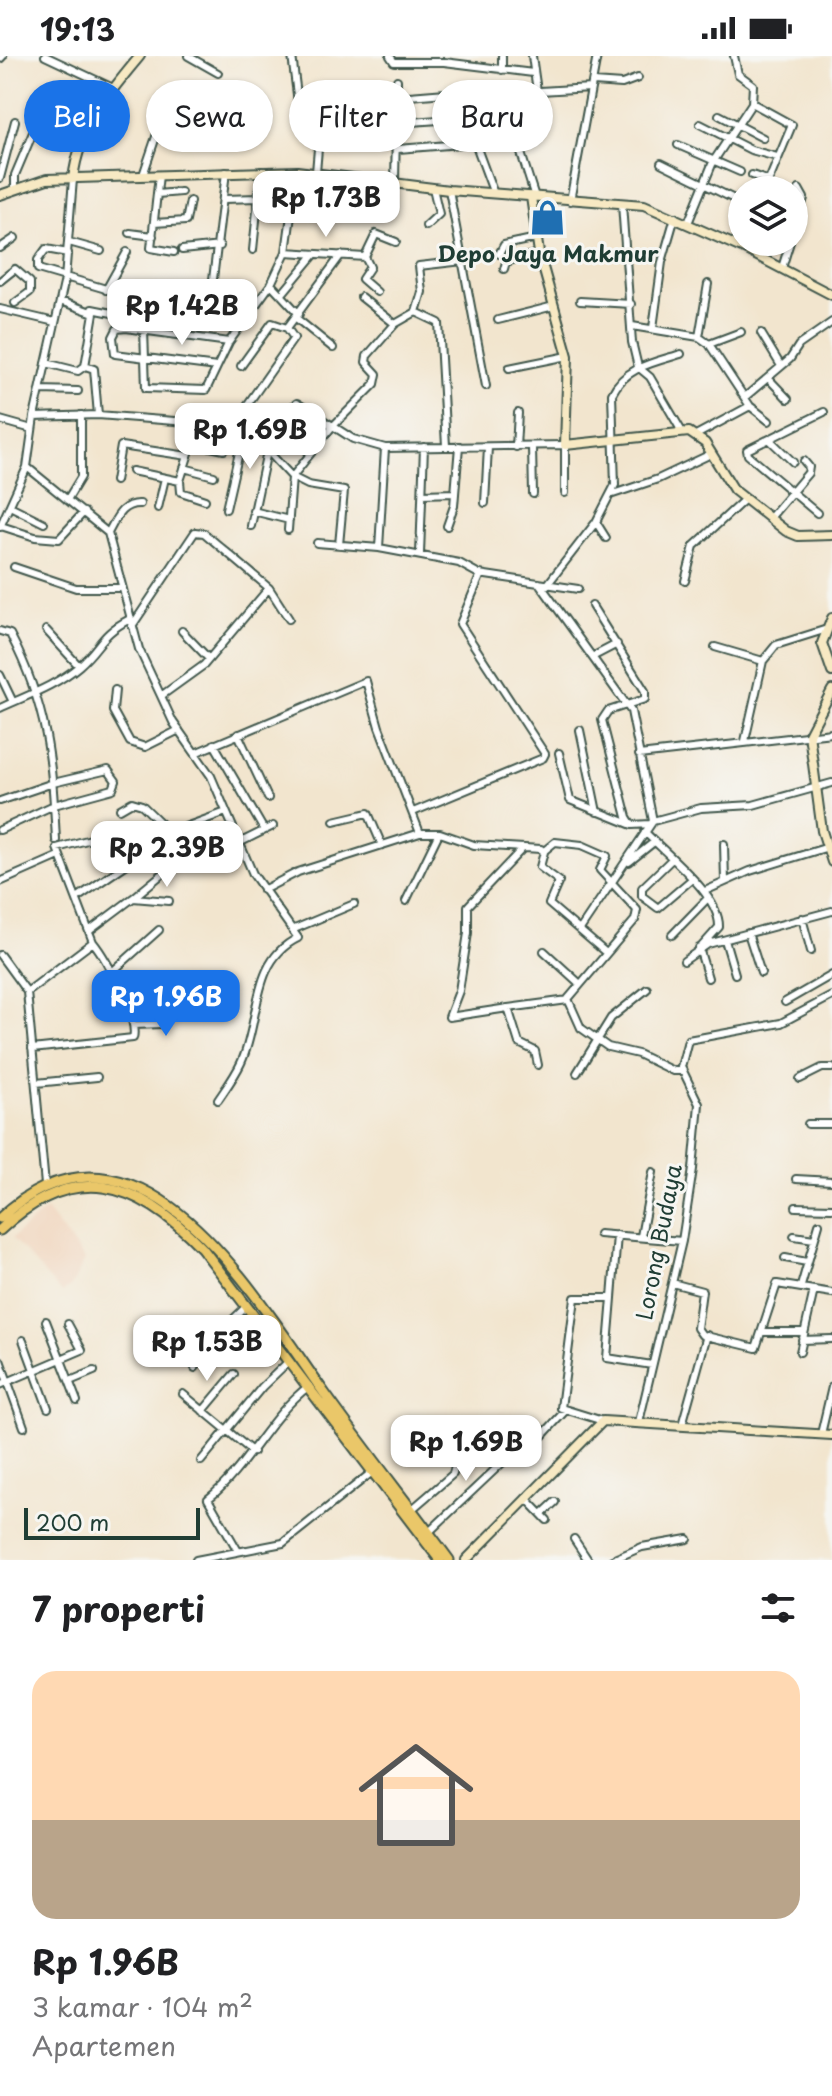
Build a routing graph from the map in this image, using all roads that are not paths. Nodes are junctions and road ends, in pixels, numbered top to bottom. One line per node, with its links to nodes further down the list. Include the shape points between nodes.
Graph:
1 (45, 56): 15 (street)
2 (140, 56): 16 (street)
3 (188, 56): 12 (street)
4 (292, 56): 41 (street, via 300,118 319,137)
5 (390, 56): 10 (street, via 394,62)
6 (502, 56): 11 (street)
7 (532, 56): 13 (street)
8 (597, 56): 18 (street)
9 (734, 56): 20 (street, via 738,74 754,89)
10 (444, 59): 11 (street)
11 (502, 70): 13 (street)
12 (218, 73)
13 (533, 73): 17 (street)
14 (638, 78): 18 (street)
15 (96, 80)
16 (120, 80)
17 (535, 80)
18 (592, 85): 19 (street); 64 (street)
19 (553, 89)
20 (752, 103): 24 (street); 34 (street, via 792,125)
21 (719, 115): 24 (street)
22 (15, 121): 35 (street)
23 (700, 124): 26 (street)
24 (735, 124): 25 (street); 26 (street)
25 (763, 138)
26 (727, 139): 34 (street); 36 (street)
27 (678, 145): 36 (street)
28 (25, 152): 53 (street)
29 (78, 152): 49 (street)
30 (151, 152): 43 (street)
31 (398, 152): 50 (street)
32 (478, 152): 57 (street)
33 (520, 152): 60 (street)
34 (777, 157): 47 (street)
35 (2, 162): 48 (street)
36 (713, 162): 42 (street); 51 (street)
37 (661, 163): 51 (street)
38 (226, 171): 39 (street); 44 (street); 62 (street)
39 (261, 171): 40 (street); 61 (street)
40 (297, 171): 41 (street); 82 (street)
41 (316, 172): 50 (street)
42 (740, 172)
43 (143, 175): 44 (street); 49 (street)
44 (159, 175): 56 (street)
45 (752, 175): 46 (street)
46 (755, 176)
47 (771, 176)
48 (0, 178)
49 (73, 179): 53 (street, via 47,179); 75 (street)
50 (395, 182): 52 (street)
51 (703, 186): 59 (street); 68 (street)
52 (433, 188): 54 (street); 69 (street, via 439,214)
53 (15, 190): 58 (street)
54 (449, 190): 57 (street); 91 (street)
55 (181, 192): 56 (street)
56 (157, 194): 67 (street)
57 (494, 194): 60 (street)
58 (0, 195)
59 (728, 196)
60 (533, 197): 64 (street); 73 (street)
61 (258, 198): 62 (street); 79 (street)
62 (224, 199): 77 (street)
63 (190, 201): 67 (street, via 186,221)
64 (570, 201): 65 (street)
65 (622, 204): 66 (street, via 644,205); 106 (street)
66 (675, 217): 68 (street); 119 (street, via 662,262)
67 (154, 223): 71 (street)
68 (688, 223): 74 (street)
69 (426, 226)
70 (130, 233): 71 (street)
71 (153, 236): 77 (street, via 152,250)
72 (15, 238): 78 (street)
73 (537, 238): 84 (street); 86 (street, via 504,245)
74 (728, 239)
75 (69, 242): 80 (street); 83 (street)
76 (396, 242): 90 (street, via 373,236)
77 (220, 246): 98 (street, via 211,296 146,286 123,294)
78 (0, 248)
79 (253, 250)
80 (101, 251)
81 (127, 252): 98 (street)
82 (286, 252): 85 (street); 96 (street)
83 (68, 253): 94 (street); 94 (street, via 46,249 37,266)
84 (539, 253): 93 (street, via 506,262); 107 (street)
85 (315, 254): 87 (street); 100 (street)
86 (499, 254)
87 (341, 255): 90 (street); 112 (street)
88 (762, 256): 92 (street)
89 (786, 256): 92 (street)
90 (365, 257): 99 (street, via 370,264 363,281)
91 (463, 261): 110 (street, via 419,266 422,292); 138 (street)
92 (782, 268): 101 (street)
93 (504, 269)
94 (65, 279): 98 (street); 103 (street)
95 (0, 281): 105 (street, via 15,269 30,282 30,292)
96 (271, 284): 100 (street); 124 (street)
97 (708, 284): 123 (street)
98 (106, 290)
99 (377, 292)
100 (282, 294): 112 (street)
101 (832, 295)
102 (361, 297): 116 (street)
103 (60, 301): 109 (street); 114 (street)
104 (580, 301): 106 (street)
105 (15, 303)
106 (631, 304): 117 (street)
107 (554, 306): 113 (street); 128 (street)
108 (0, 309): 114 (street)
109 (88, 309): 111 (street); 131 (street, via 95,317)
110 (416, 312): 116 (street); 162 (street, via 439,323)
111 (112, 313)
112 (297, 316): 118 (street); 126 (street)
113 (498, 320)
114 (55, 322): 130 (street)
115 (832, 322): 133 (street, via 799,345)
116 (395, 324): 154 (street, via 367,356 377,374 375,384)
117 (632, 326): 119 (street); 135 (street)
118 (287, 328): 132 (street, via 272,323); 152 (street, via 294,338 291,345 245,408)
119 (653, 328): 123 (street)
120 (144, 330): 124 (street); 129 (street); 129 (street, via 117,329 112,347 115,354)
121 (741, 332): 125 (street)
122 (761, 333): 133 (street)
123 (699, 337): 125 (street)
124 (229, 342): 134 (street)
125 (709, 344): 141 (street)
126 (333, 348)
127 (681, 354): 135 (street)
128 (568, 356): 136 (street); 161 (street)
129 (144, 358): 134 (street); 134 (street, via 149,389 206,390)
130 (46, 363): 131 (street, via 78,371); 139 (street)
131 (85, 366): 147 (street, via 94,369)
132 (241, 366)
133 (781, 366): 137 (street)
134 (217, 367)
135 (638, 367): 156 (street, via 650,377); 159 (street, via 612,394)
136 (509, 368)
137 (769, 379): 141 (street); 142 (street)
138 (486, 386)
139 (40, 390): 140 (street); 148 (street)
140 (78, 391)
141 (745, 397): 143 (street)
142 (788, 399)
143 (750, 406): 150 (street); 157 (street)
144 (824, 412): 158 (street)
145 (518, 413): 166 (street)
146 (81, 415): 147 (street); 148 (street); 190 (street, via 81,481)
147 (98, 415): 151 (street)
148 (34, 417): 155 (street)
149 (0, 420): 155 (street)
150 (769, 421)
151 (199, 422): 152 (street); 160 (street)
152 (243, 426): 153 (street); 196 (street)
153 (264, 428): 154 (street, via 297,403); 170 (street)
154 (331, 428): 168 (street); 179 (street)
155 (32, 429): 175 (street)
156 (681, 430): 157 (street); 159 (street)
157 (696, 435): 171 (street)
158 (770, 440): 174 (street); 183 (street, via 749,447 747,453)
159 (612, 441): 161 (street); 188 (street)
160 (192, 443): 169 (street); 172 (street)
161 (565, 445): 167 (street); 185 (street)
162 (446, 446): 163 (street); 164 (street)
163 (459, 446): 165 (street); 184 (street)
164 (424, 447): 168 (street); 186 (street)
165 (488, 447): 166 (street); 192 (street)
166 (516, 447): 167 (street)
167 (532, 447): 187 (street)
168 (385, 448): 213 (street)
169 (224, 450)
170 (267, 451): 179 (street); 197 (street)
171 (711, 454): 188 (street); 189 (street)
172 (188, 456): 176 (street); 181 (street, via 121,446)
173 (804, 461): 183 (street, via 809,470)
174 (793, 462)
175 (27, 467): 190 (street); 194 (street)
176 (184, 468): 178 (street); 182 (street)
177 (132, 471): 180 (street)
178 (214, 476)
179 (292, 477): 201 (street); 212 (street, via 344,491)
180 (165, 478): 182 (street); 195 (street)
181 (115, 481)
182 (180, 481): 191 (street, via 183,494)
183 (792, 492): 199 (street); 200 (street)
184 (455, 493): 186 (street); 205 (street)
185 (565, 493)
186 (423, 494): 214 (street)
187 (533, 494)
188 (613, 494): 202 (street)
189 (745, 499): 200 (street); 217 (street, via 694,546)
190 (67, 500): 198 (street)
191 (205, 500)
192 (485, 503)
193 (140, 504): 208 (street, via 123,508)
194 (10, 506): 203 (street); 206 (street)
195 (158, 508)
196 (226, 509)
197 (253, 511): 201 (street); 204 (street)
198 (84, 512): 206 (street, via 59,539); 208 (street)
199 (817, 513)
200 (770, 518): 209 (street, via 798,536)
201 (289, 520): 207 (street)
202 (596, 522): 210 (street); 218 (street)
203 (44, 523)
204 (251, 526)
205 (447, 526)
206 (0, 527)
207 (288, 530)
208 (108, 533): 219 (street)
209 (832, 535)
210 (606, 538)
211 (317, 543): 212 (street)
212 (339, 545): 213 (street)
213 (379, 548): 214 (street)
214 (420, 554): 216 (street)
215 (14, 567): 219 (street, via 76,588)
216 (481, 574): 218 (street); 264 (street, via 460,624 545,754)
217 (685, 581)
218 (543, 584): 221 (street); 232 (street)
219 (121, 588): 225 (street)
220 (269, 588): 224 (street); 225 (street, via 204,533 195,532); 233 (street)
221 (578, 589)
222 (592, 606): 230 (street)
223 (832, 618): 227 (street)
224 (289, 619)
225 (131, 623): 235 (street, via 103,636); 241 (street)
226 (46, 630): 235 (street)
227 (824, 630): 234 (street, via 776,645); 236 (street, via 822,643)
228 (0, 631): 240 (street, via 10,634)
229 (182, 631): 233 (street)
230 (617, 644): 232 (street); 244 (street, via 646,695)
231 (715, 647): 234 (street)
232 (594, 656): 244 (street)
233 (209, 659): 241 (street)
234 (763, 661): 251 (street)
235 (79, 666): 240 (street)
236 (832, 672)
237 (0, 675): 242 (street)
238 (115, 690): 246 (street, via 113,711 130,742 145,747)
239 (832, 690): 243 (street)
240 (37, 691): 242 (street); 256 (street)
241 (161, 696): 246 (street)
242 (13, 702): 245 (street)
243 (829, 703): 250 (street)
244 (628, 706): 255 (street); 268 (street, via 608,711 602,720)
245 (0, 708)
246 (179, 730): 253 (street)
247 (580, 730): 265 (street)
248 (832, 733): 250 (street)
249 (238, 734): 252 (street); 259 (street); 264 (street, via 366,681)
250 (809, 734): 251 (street); 258 (street)
251 (745, 741): 255 (street)
252 (214, 744): 253 (street); 271 (street)
253 (195, 753): 263 (street)
254 (559, 753): 265 (street, via 570,800)
255 (639, 755): 267 (street)
256 (53, 783): 260 (street); 261 (street); 261 (street, via 108,770 116,781 113,789)
257 (832, 783): 258 (street)
258 (816, 789): 267 (street, via 747,806 697,808); 272 (street)
259 (268, 798)
260 (0, 801)
261 (54, 805): 270 (street); 279 (street)
262 (120, 809): 274 (street, via 132,802 142,805)
263 (226, 812): 274 (street); 281 (street)
264 (413, 812): 275 (street)
265 (597, 812): 268 (street)
266 (334, 821): 282 (street, via 370,814)
267 (652, 823): 268 (street); 273 (street)
268 (632, 825)
269 (273, 826): 271 (street)
270 (0, 830)
271 (264, 830): 281 (street)
272 (822, 831): 278 (street); 285 (street)
273 (645, 832): 280 (street); 291 (street)
274 (171, 833): 298 (street)
275 (420, 833): 276 (street); 282 (street)
276 (439, 833): 284 (street, via 471,845); 301 (street)
277 (110, 834): 287 (street, via 57,848)
278 (832, 836)
279 (56, 840)
280 (654, 842): 289 (street); 291 (street)
281 (239, 843): 296 (street)
282 (381, 843): 296 (street)
283 (724, 844): 295 (street)
284 (523, 848): 286 (street); 331 (street, via 468,906 460,989 449,1017)
285 (825, 848): 290 (street); 295 (street)
286 (544, 851): 294 (street, via 553,842 595,849 608,857 600,870); 305 (street, via 540,867 559,881 549,904)
287 (57, 857): 293 (street); 298 (street)
288 (183, 857): 299 (street)
289 (672, 859): 292 (street); 292 (street, via 642,888 642,896 658,908)
290 (832, 862)
291 (626, 863): 294 (street)
292 (692, 879): 297 (street)
293 (0, 882)
294 (611, 882): 305 (street); 316 (street, via 637,916)
295 (725, 882): 297 (street)
296 (263, 890): 307 (street)
297 (706, 894): 310 (street); 313 (street, via 719,922)
298 (77, 898): 308 (street)
299 (133, 898): 300 (street); 308 (street)
300 (169, 901)
301 (406, 901)
302 (354, 904): 307 (street)
303 (832, 911): 304 (street)
304 (802, 918): 309 (street); 315 (street)
305 (581, 928): 316 (street)
306 (159, 930): 319 (street)
307 (292, 930): 342 (street, via 298,938 283,947 264,972 242,1062)
308 (89, 931): 312 (street)
309 (748, 933): 311 (street); 320 (street)
310 (672, 935)
311 (725, 940): 313 (street); 321 (street)
312 (93, 942): 319 (street); 326 (street)
313 (700, 947): 318 (street); 323 (street)
314 (544, 951): 324 (street)
315 (811, 951)
316 (605, 952): 324 (street)
317 (0, 955): 326 (street)
318 (684, 961)
319 (112, 972): 332 (street)
320 (761, 973)
321 (735, 974)
322 (832, 975): 329 (street)
323 (708, 978)
324 (579, 983): 328 (street)
325 (647, 989): 333 (street, via 615,1014)
326 (27, 992): 334 (street)
327 (832, 996): 337 (street, via 781,1023 690,1038)
328 (568, 1000): 331 (street); 333 (street, via 581,1028)
329 (785, 1002)
330 (175, 1005): 332 (street, via 162,1024)
331 (508, 1008): 335 (street, via 519,1043 535,1051)
332 (133, 1025): 334 (street, via 128,1041)
333 (596, 1039): 337 (street, via 618,1052); 338 (street)
334 (32, 1049): 341 (street)
335 (538, 1065)
336 (832, 1068): 340 (street)
337 (683, 1071): 359 (street, Lorong Budaya, via 699,1104)
338 (577, 1073)
339 (97, 1077): 341 (street)
340 (800, 1079)
341 (36, 1083): 348 (street)
342 (218, 1100)
343 (808, 1124): 344 (street)
344 (832, 1124)
345 (653, 1172): 356 (street)
346 (796, 1179): 347 (street)
347 (832, 1181)
348 (45, 1185): 351 (main road); 385 (main road, via 115,1180 166,1202 217,1245)
349 (796, 1207): 350 (street)
350 (832, 1208)
351 (0, 1218)
352 (819, 1224): 358 (street)
353 (0, 1230): 367 (main road, via 48,1194 90,1187 122,1190 152,1203 183,1227)
354 (599, 1234): 355 (street)
355 (617, 1235): 356 (street); 366 (street)
356 (641, 1236): 359 (street)
357 (794, 1236): 358 (street)
358 (814, 1239): 361 (street)
359 (682, 1241): 362 (street, Lorong Budaya)
360 (785, 1258): 361 (street)
361 (807, 1262): 363 (street)
362 (672, 1283): 372 (street, via 702,1291 697,1328); 380 (street, Lorong Budaya)
363 (801, 1286): 364 (street); 370 (street, via 782,1283 773,1288)
364 (814, 1290): 365 (street); 371 (street)
365 (832, 1293)
366 (612, 1298): 380 (street, via 607,1358); 393 (street, via 574,1299 561,1406)
367 (247, 1306): 379 (main road); 381 (street, via 205,1346)
368 (46, 1321): 377 (street)
369 (68, 1324): 377 (street, via 82,1350)
370 (763, 1332): 371 (street); 372 (street, via 756,1348)
371 (804, 1332): 375 (street)
372 (707, 1335): 397 (street)
373 (832, 1339): 375 (street)
374 (23, 1340): 382 (street)
375 (802, 1340): 376 (street)
376 (800, 1352)
377 (62, 1359): 382 (street); 386 (street)
378 (0, 1360): 387 (street)
379 (289, 1360): 385 (main road); 399 (street)
380 (652, 1365): 396 (street, Lorong Budaya)
381 (195, 1368)
382 (35, 1371): 387 (street); 391 (street)
383 (94, 1371): 386 (street)
384 (234, 1374): 392 (street)
385 (307, 1379): 402 (street); 404 (main road); 407 (main road)
386 (70, 1381): 390 (street)
387 (4, 1384): 398 (street)
388 (832, 1387): 400 (street)
389 (183, 1394): 392 (street)
390 (77, 1401)
391 (48, 1408)
392 (203, 1411): 399 (street)
393 (565, 1411): 395 (street); 408 (street, via 542,1436 523,1443)
394 (487, 1421): 407 (street, via 474,1432 453,1474)
395 (603, 1421): 396 (street); 405 (street)
396 (639, 1422): 397 (street)
397 (682, 1425): 400 (street)
398 (24, 1427)
399 (226, 1430): 402 (street); 403 (street)
400 (821, 1434): 401 (street)
401 (832, 1435)
402 (253, 1452): 411 (street, via 208,1499)
403 (201, 1461)
404 (371, 1473): 411 (street, via 283,1543); 412 (main road)
405 (526, 1498): 406 (street, via 545,1517); 414 (street)
406 (555, 1502)
407 (410, 1511): 408 (main road)
408 (429, 1532): 412 (main road)
409 (574, 1539): 415 (street)
410 (688, 1539): 416 (street, via 642,1547)
411 (238, 1551): 413 (street)
412 (441, 1559)
413 (196, 1560)
414 (466, 1560)
415 (588, 1560)
416 (612, 1560)

